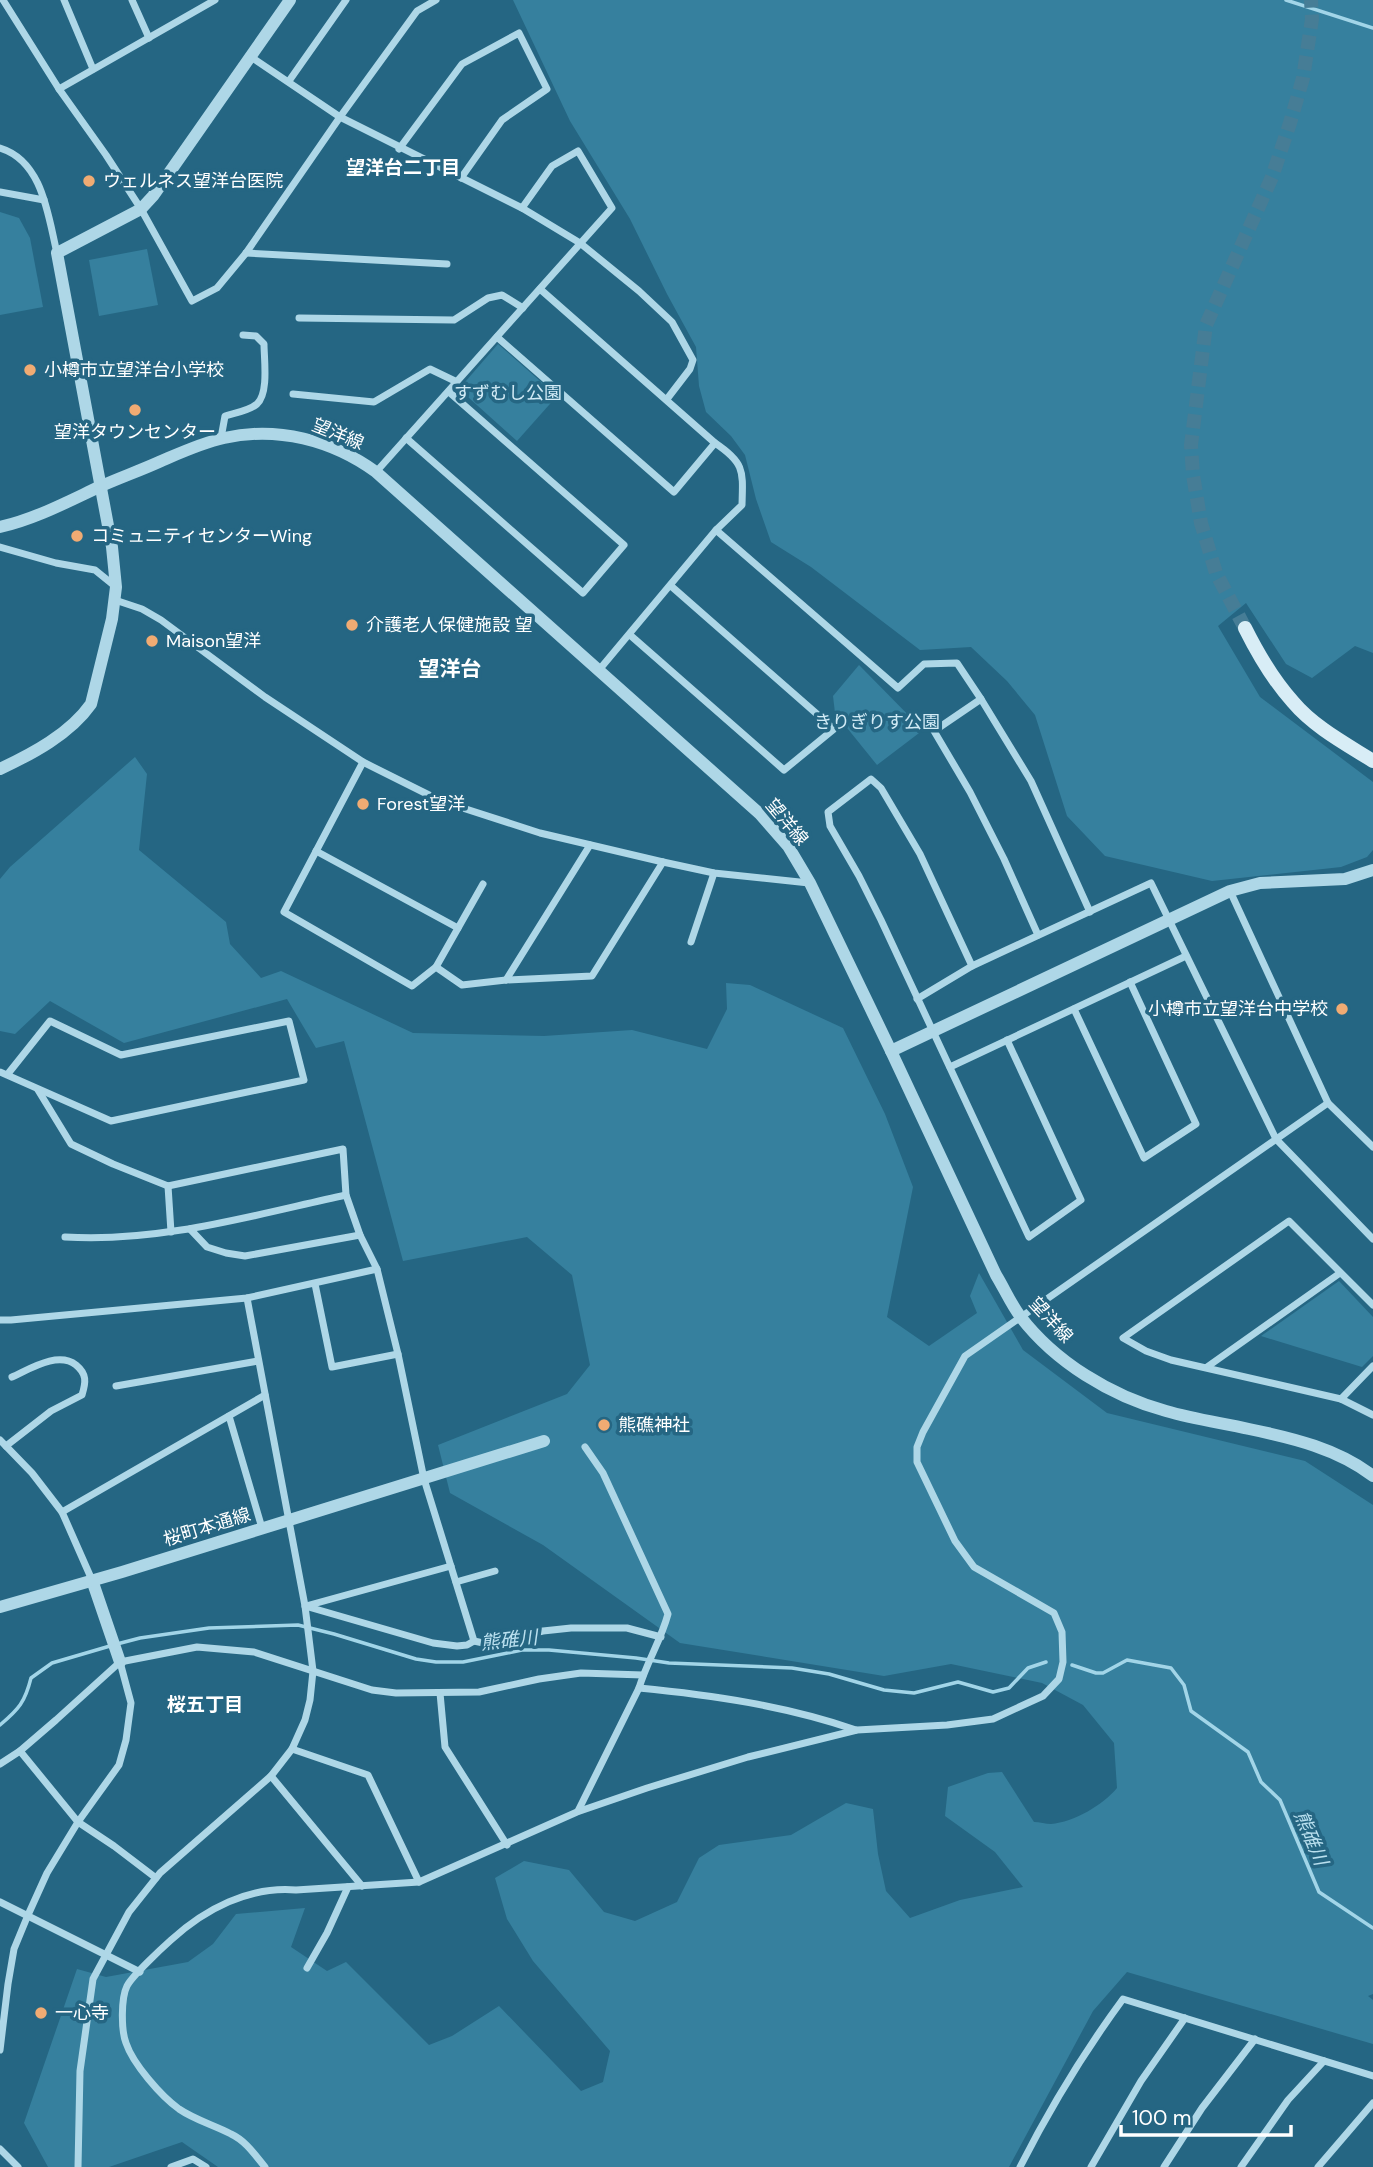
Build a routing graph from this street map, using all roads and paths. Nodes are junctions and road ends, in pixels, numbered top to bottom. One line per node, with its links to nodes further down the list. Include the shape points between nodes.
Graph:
1 (3, 0): 13 (street)
2 (64, 0): 11 (street)
3 (132, 0): 9 (street)
4 (215, 0): 8 (street)
5 (290, 0): 10 (street)
6 (346, 0): 12 (street)
7 (436, 0): 14 (street, via 416,11)
8 (200, 3): 9 (street)
9 (149, 38): 11 (street)
10 (251, 57): 12 (street); 21 (street)
11 (93, 68): 13 (street)
12 (289, 81): 14 (street)
13 (59, 89): 21 (street)
14 (340, 117): 16 (street); 24 (street)
15 (0, 148): 19 (street, via 25,162)
16 (399, 149): 17 (street); 17 (street, via 462,64 519,33 547,89 502,120)
17 (461, 178): 20 (street)
18 (0, 192): 19 (street)
19 (44, 200): 23 (street)
20 (522, 208): 22 (street); 22 (street, via 552,166 578,151 612,208)
21 (141, 209): 23 (street); 24 (street, via 192,301 217,288)
22 (580, 243): 26 (street); 34 (street, via 672,322 693,360)
23 (57, 253): 39 (street)
24 (246, 253): 25 (street)
25 (447, 264)
26 (540, 289): 27 (street); 34 (street)
27 (523, 309): 28 (street, via 502,295 488,298 454,320); 30 (street)
28 (299, 318)
29 (243, 335): 35 (street, via 256,336 264,344 264,393 258,403 225,416)
30 (497, 337): 31 (street); 37 (street, via 674,492)
31 (457, 382): 32 (street); 33 (street, via 430,369 374,402)
32 (449, 392): 36 (street); 36 (street, via 624,545 583,593)
33 (293, 394)
34 (667, 398): 37 (street)
35 (221, 438): 38 (street, 望洋線, via 275,433 306,439 346,453); 39 (street, 望洋線)
36 (406, 438): 38 (street)
37 (715, 443): 41 (street, via 743,472 742,505)
38 (376, 472): 47 (street, 望洋線)
39 (99, 487): 40 (street, 望洋線); 44 (street)
40 (0, 527)
41 (716, 530): 43 (street); 48 (street, via 898,688 924,664 957,663)
42 (0, 547): 44 (street, via 95,570)
43 (671, 586): 46 (street); 46 (street, via 834,729 784,771)
44 (116, 594): 50 (street, via 161,620); 51 (street, via 90,704 58,735)
45 (1245, 628): 49 (main road, via 1260,659 1293,703)
46 (630, 635): 47 (street)
47 (599, 670): 57 (street, 望洋線, via 760,814 788,846)
48 (981, 699): 60 (street, via 1031,781); 63 (street, via 934,731 1004,859)
49 (1373, 761)
50 (363, 762): 52 (street, via 442,801); 53 (street)
51 (0, 769)
52 (590, 845): 54 (street); 68 (street)
53 (316, 851): 62 (street); 66 (street, via 284,912 412,986)
54 (663, 862): 56 (street); 68 (street, via 592,976)
55 (1373, 870): 59 (street, via 1345,879 1259,883)
56 (714, 873): 57 (street); 64 (street)
57 (810, 883): 74 (street, 望洋線)
58 (483, 884): 62 (street)
59 (1230, 891): 61 (street); 78 (street)
60 (1090, 912): 61 (street, via 1151,883); 63 (street)
61 (1170, 919): 65 (street); 72 (street)
62 (458, 928): 66 (street)
63 (1038, 936): 67 (street)
64 (691, 942)
65 (1186, 956): 69 (street); 79 (street)
66 (436, 967): 68 (street, via 462,985)
67 (972, 967): 70 (street); 70 (street, via 919,854 881,788 871,779 828,812 830,826)
68 (506, 980)
69 (1130, 982): 71 (street); 71 (street, via 1196,1124 1144,1158)
70 (917, 999): 72 (street)
71 (1074, 1009): 73 (street)
72 (934, 1032): 74 (street); 75 (street)
73 (1007, 1040): 75 (street); 75 (street, via 1081,1200 1029,1237)
74 (891, 1051): 93 (street, 望洋線, via 996,1275)
75 (950, 1066)
76 (4, 1073): 77 (street); 77 (street, via 50,1021 121,1055 289,1021 304,1080 111,1121)
77 (38, 1090): 81 (street, via 72,1144)
78 (1328, 1103): 79 (street); 80 (street)
79 (1276, 1139): 87 (street); 93 (street)
80 (1373, 1147)
81 (168, 1186): 82 (street, via 343,1149); 84 (street)
82 (346, 1195): 83 (street); 85 (street)
83 (190, 1229): 84 (street); 85 (street, via 207,1247 245,1256)
84 (171, 1232): 86 (street)
85 (360, 1236): 88 (street)
86 (65, 1237)
87 (1373, 1239)
88 (377, 1269): 90 (street); 95 (street)
89 (1340, 1273): 92 (street); 98 (street); 98 (street, via 1289,1221 1123,1338 1171,1360)
90 (315, 1284): 91 (street); 95 (street, via 332,1367)
91 (247, 1298): 94 (street); 96 (street)
92 (1373, 1305)
93 (1020, 1316): 108 (street, 望洋線, via 1051,1349 1111,1391 1165,1411 1317,1446); 126 (street, via 964,1356 923,1432 917,1462 974,1567 1054,1613 1062,1632 1059,1679 1043,1696 993,1719)
94 (0, 1320)
95 (398, 1354): 109 (street)
96 (258, 1360): 100 (street); 101 (street)
97 (1373, 1366): 102 (street)
98 (1207, 1367): 102 (street)
99 (12, 1377): 106 (street, via 57,1359 69,1360 82,1370 86,1381 82,1395)
100 (116, 1386)
101 (265, 1395): 104 (street); 111 (street)
102 (1341, 1399): 103 (street)
103 (1373, 1415)
104 (229, 1416): 110 (street); 112 (street)
105 (544, 1441): 109 (street, 桜町本通線)
106 (3, 1443): 110 (street)
107 (585, 1447): 119 (street, via 603,1473 668,1614)
108 (1373, 1476)
109 (424, 1479): 111 (street, 桜町本通線); 113 (street)
110 (61, 1512): 115 (street)
111 (289, 1520): 112 (street, 桜町本通線); 117 (street)
112 (262, 1528): 115 (street, 桜町本通線)
113 (451, 1566): 116 (street); 117 (street)
114 (495, 1571): 116 (street)
115 (92, 1580): 118 (street, 桜町本通線); 121 (street)
116 (456, 1582): 120 (street)
117 (305, 1606): 120 (street, via 433,1643 457,1646); 122 (street)
118 (0, 1607)
119 (662, 1637): 120 (street, via 627,1628 570,1628 488,1644); 123 (street)
120 (474, 1641)
121 (118, 1657): 122 (street, via 211,1647 254,1652); 128 (street); 132 (street, via 131,1703 126,1741 119,1765)
122 (313, 1671): 125 (street, via 372,1690); 127 (street, via 310,1700)
123 (645, 1671): 124 (street); 125 (street, via 581,1673 479,1692)
124 (639, 1688): 126 (street, via 780,1708); 131 (street)
125 (440, 1693): 133 (street, via 445,1746)
126 (857, 1730): 131 (street, via 748,1757)
127 (292, 1749): 130 (street); 135 (street, via 368,1775)
128 (20, 1751): 129 (street); 132 (street)
129 (0, 1765)
130 (271, 1776): 134 (street); 136 (street)
131 (577, 1812): 133 (street)
132 (78, 1822): 134 (street); 139 (street)
133 (507, 1845): 135 (street)
134 (156, 1878): 140 (street, via 129,1912)
135 (419, 1882): 136 (street)
136 (362, 1886): 137 (street)
137 (348, 1887): 141 (street); 142 (street, via 275,1890 237,1897 185,1927)
138 (0, 1902): 139 (street)
139 (28, 1915): 140 (street); 145 (street, via 14,1949)
140 (106, 1956): 142 (street); 151 (street, via 93,1979 80,2071)
141 (307, 1968)
142 (140, 1972): 154 (street, via 127,1985 122,2010 126,2043 143,2072 166,2099 233,2135)
143 (1185, 2018): 144 (street); 155 (street, via 1124,1999 1063,2088); 156 (street, via 1141,2081)
144 (1255, 2039): 146 (street); 157 (street)
145 (0, 2050)
146 (1324, 2061): 147 (street); 158 (street, via 1282,2108)
147 (1373, 2076)
148 (1373, 2103): 159 (street)
149 (0, 2149): 150 (street)
150 (18, 2167)
151 (78, 2167)
152 (171, 2167): 153 (street, via 193,2159)
153 (206, 2167)
154 (265, 2167)
155 (1020, 2167)
156 (1091, 2167)
157 (1164, 2167)
158 (1241, 2167)
159 (1318, 2167)

